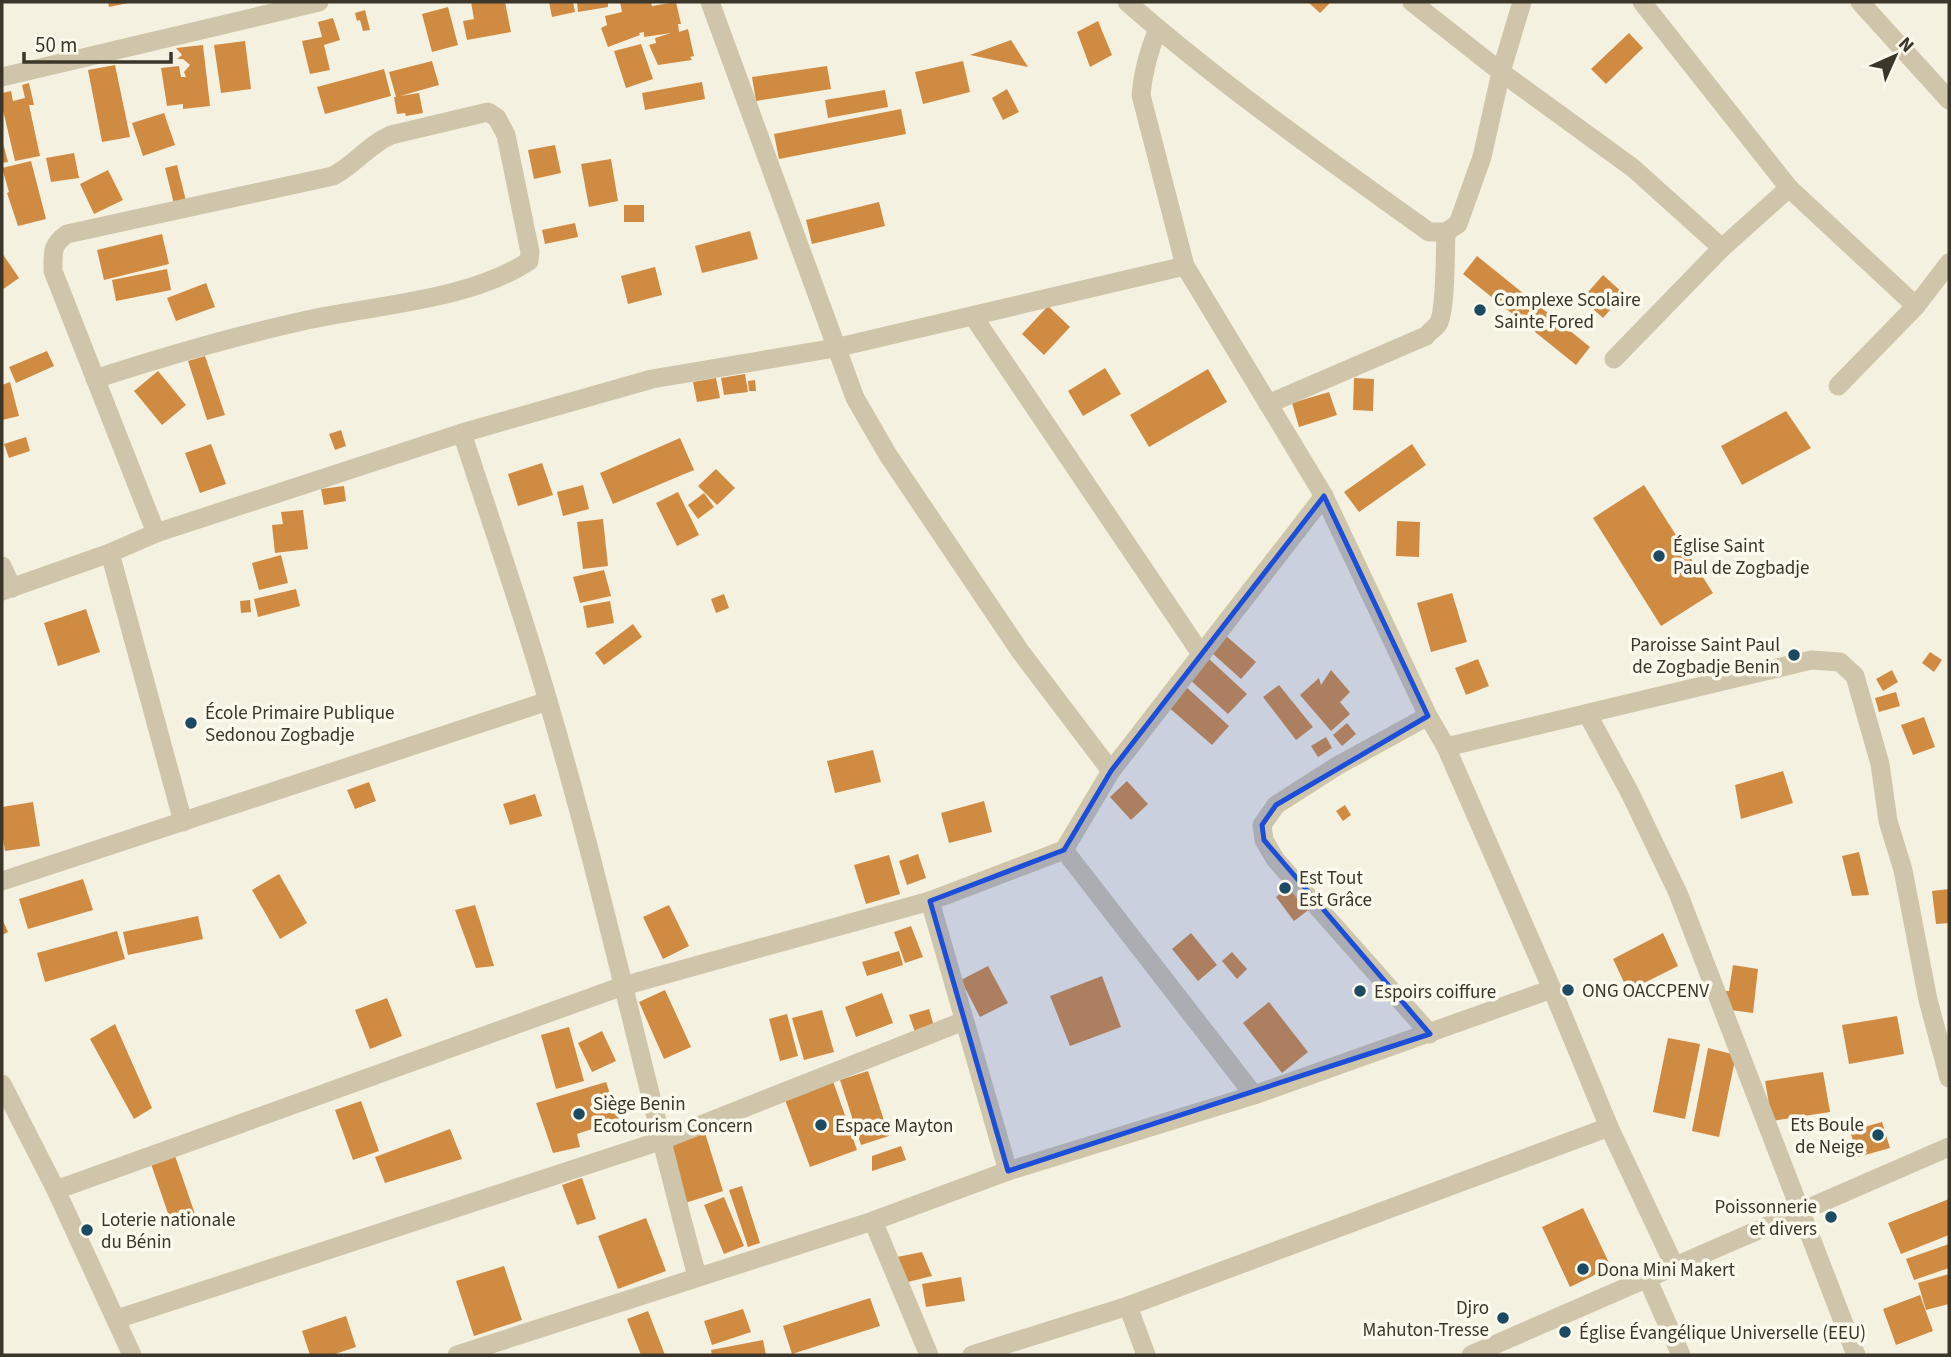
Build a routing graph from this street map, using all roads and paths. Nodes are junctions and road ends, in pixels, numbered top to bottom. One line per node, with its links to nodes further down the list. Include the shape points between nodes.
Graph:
1 (319, 2): 10 (street)
2 (710, 2): 19 (street)
3 (1128, 2): 8 (street)
4 (1412, 2): 9 (street)
5 (1522, 2): 9 (street)
6 (1642, 2): 12 (street)
7 (1860, 2): 11 (street)
8 (1158, 29): 13 (street, via 1429,232); 16 (street, via 1141,94)
9 (1501, 72): 13 (street, via 1482,157 1458,224); 14 (street, via 1633,168)
10 (2, 77)
11 (1949, 100)
12 (1789, 188): 14 (street); 17 (street)
13 (1446, 232): 23 (street, via 1444,310 1426,336)
14 (1722, 248): 20 (street)
15 (1949, 263): 17 (street)
16 (1185, 266): 18 (street); 23 (street)
17 (1916, 306): 22 (street)
18 (973, 316): 19 (street); 30 (street)
19 (835, 348): 24 (street, via 652,379); 35 (street, via 855,398 888,455 1020,652)
20 (1614, 359)
21 (95, 379): 21 (street, via 196,346 471,286 529,261 506,135 497,118 488,112 391,135 333,176 67,234 57,241 53,271); 26 (street)
22 (1838, 386)
23 (1268, 404): 25 (street)
24 (462, 433): 26 (street); 31 (street)
25 (1324, 496): 30 (street); 33 (street)
26 (156, 533): 27 (street)
27 (110, 553): 29 (street); 36 (street)
28 (2, 566): 29 (street)
29 (7, 590)
30 (1201, 654): 35 (street)
31 (548, 701): 36 (street); 40 (street)
32 (1588, 715): 34 (street); 44 (street, via 1811,660 1840,662 1855,676 1880,764 1888,821); 52 (street, via 1678,893)
33 (1429, 716): 34 (street); 43 (street, via 1276,805 1262,825 1275,859)
34 (1446, 747): 41 (street)
35 (1111, 771): 37 (street)
36 (183, 822): 38 (street)
37 (1064, 850): 39 (street); 46 (street)
38 (2, 881)
39 (930, 901): 40 (street); 42 (street)
40 (623, 986): 48 (street); 51 (street)
41 (1552, 989): 43 (street); 47 (street)
42 (964, 1021): 48 (street); 50 (street)
43 (1430, 1034): 46 (street)
44 (1949, 1078)
45 (2, 1084): 51 (street)
46 (1254, 1096): 50 (street)
47 (1609, 1127): 54 (street); 57 (street)
48 (660, 1141): 55 (street); 58 (street)
49 (1949, 1147): 52 (street)
50 (1008, 1171): 53 (street)
51 (56, 1191): 58 (street)
52 (1800, 1214): 54 (street); 67 (street)
53 (873, 1221): 55 (street); 62 (street)
54 (1674, 1265): 56 (street)
55 (698, 1276): 61 (street)
56 (1648, 1280): 59 (street); 66 (street)
57 (1128, 1306): 63 (street); 64 (street)
58 (117, 1319): 60 (street)
59 (1491, 1351): 65 (street)
60 (132, 1355)
61 (457, 1355)
62 (929, 1355)
63 (972, 1355)
64 (1146, 1355)
65 (1471, 1355)
66 (1681, 1355)
67 (1856, 1355)

